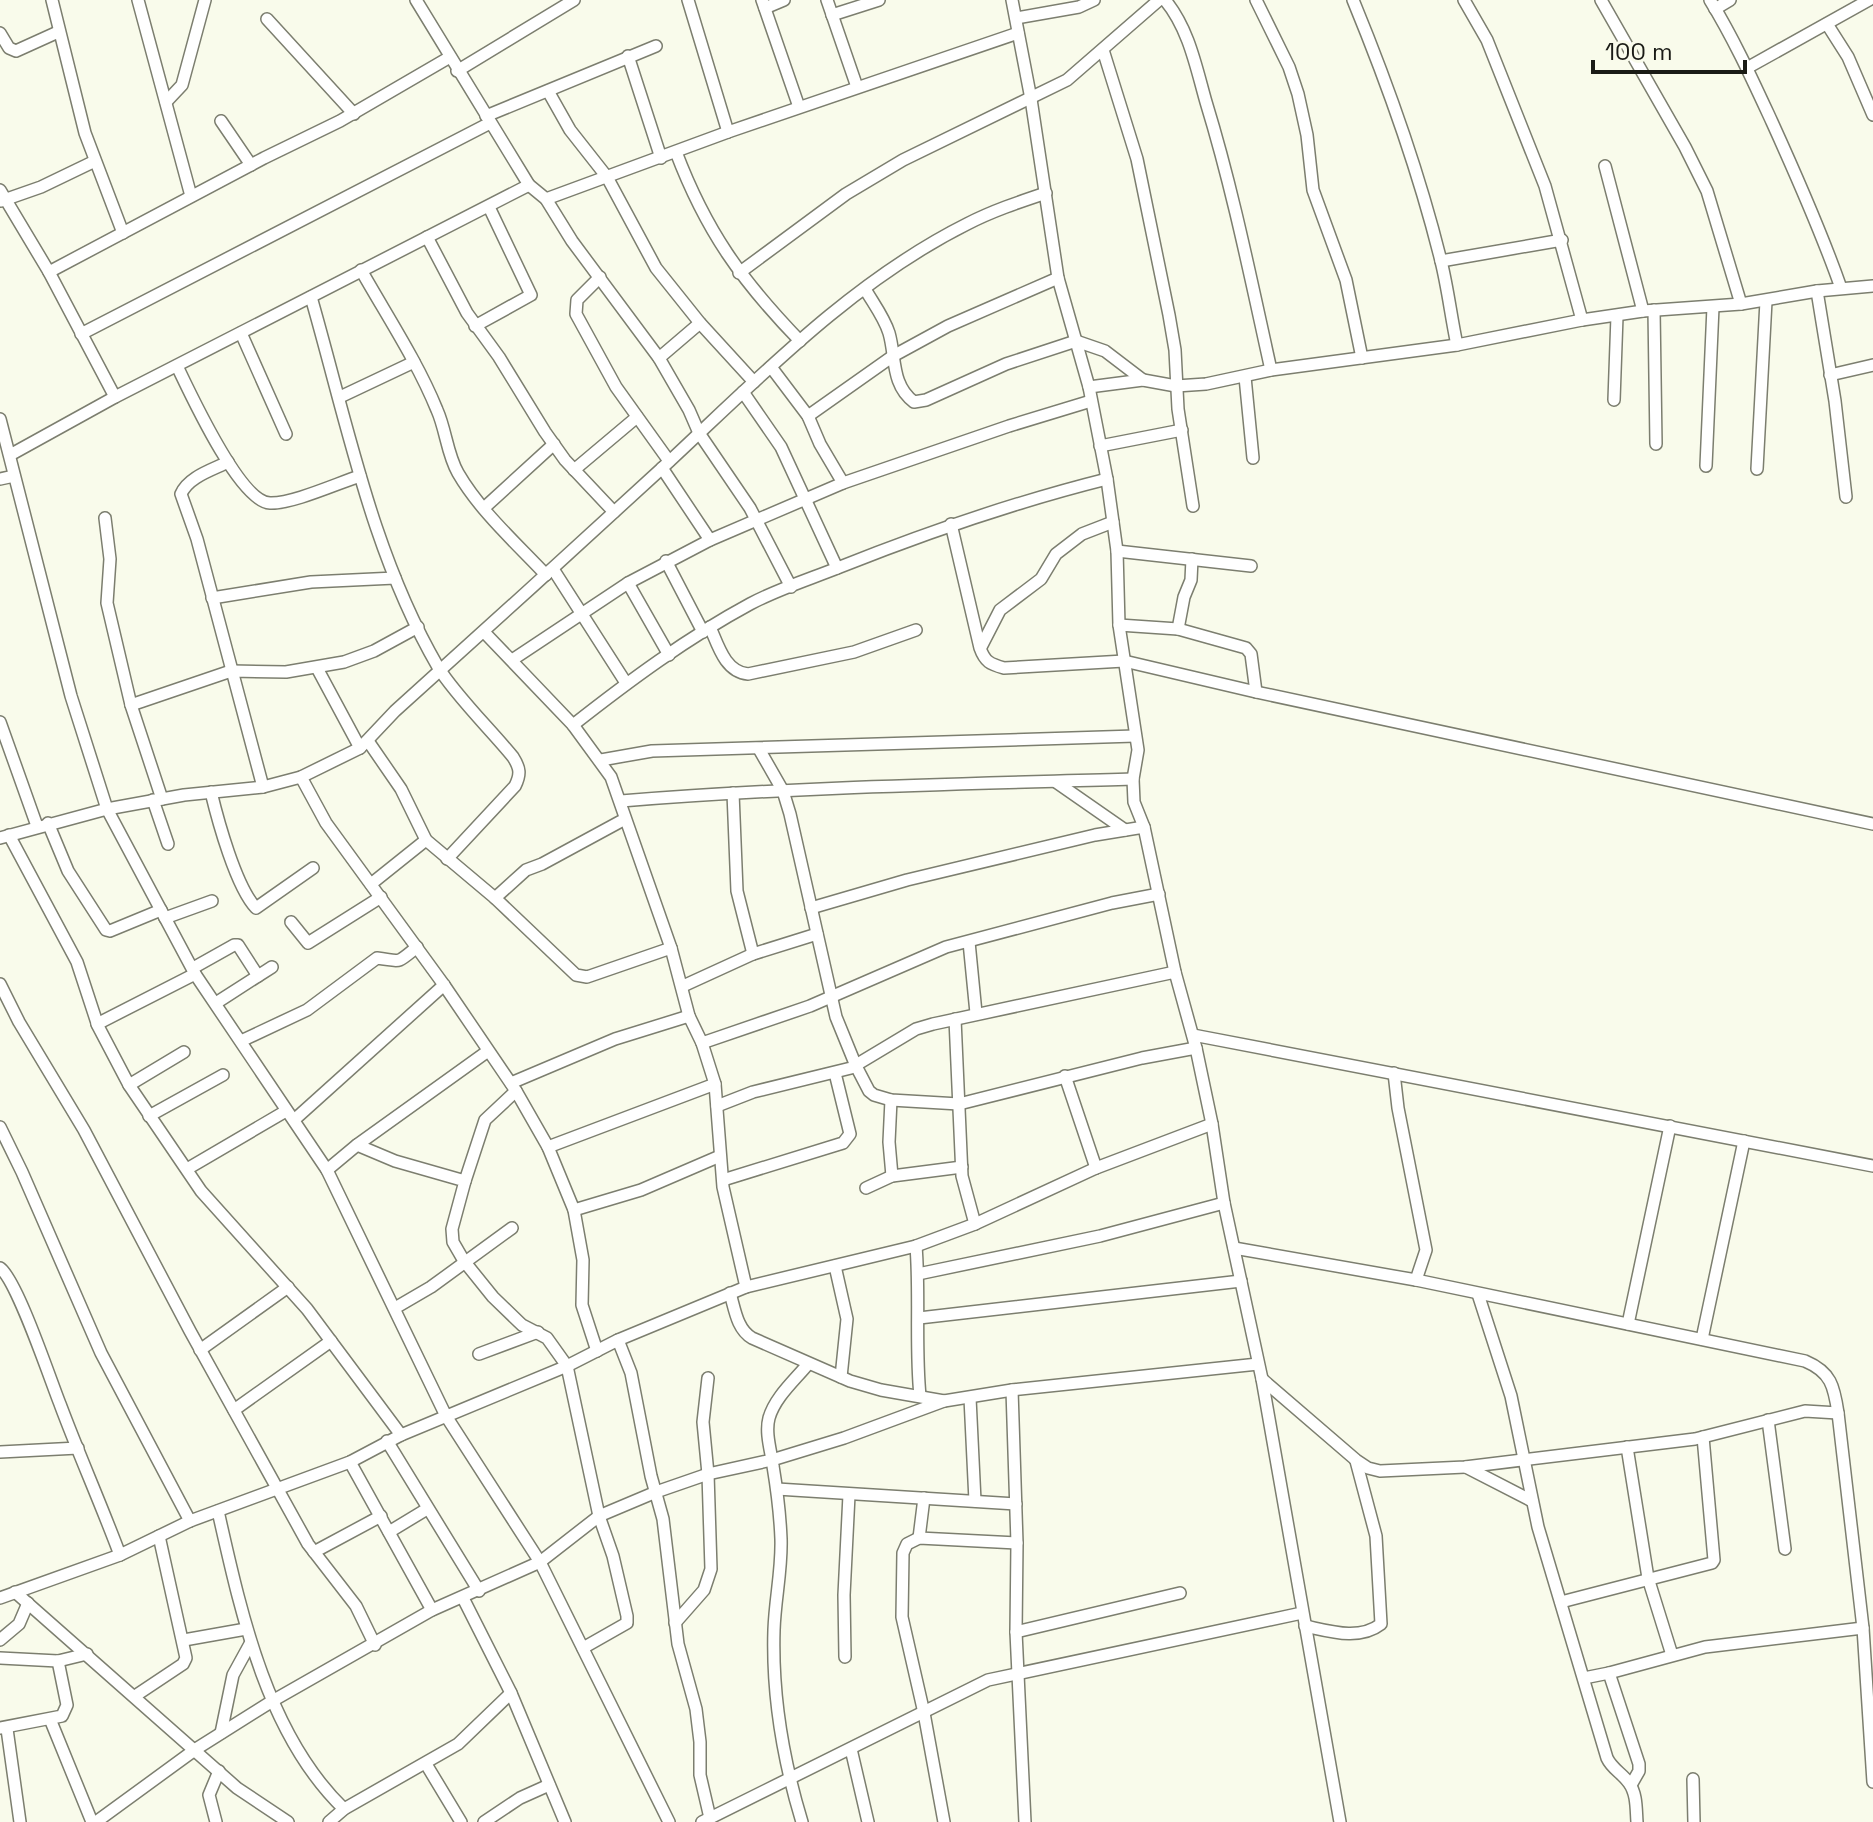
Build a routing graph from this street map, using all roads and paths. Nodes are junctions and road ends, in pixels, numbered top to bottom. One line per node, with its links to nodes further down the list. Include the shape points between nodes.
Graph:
1 (52, 0): 26 (street)
2 (138, 0): 38 (street)
3 (205, 0): 38 (street, via 182,85)
4 (574, 0): 34 (street)
5 (688, 0): 44 (street)
6 (784, 0): 20 (street)
7 (827, 0): 22 (street)
8 (879, 0): 22 (street)
9 (1012, 0): 23 (street)
10 (1094, 0): 23 (street)
11 (1159, 0): 30 (street)
12 (1165, 0): 91 (street, via 1190,45 1223,156)
13 (1256, 0): 86 (street, via 1298,94 1313,190 1346,280)
14 (1353, 0): 60 (street, via 1390,91)
15 (1464, 0): 59 (street, via 1495,59)
16 (1601, 0): 72 (street, via 1707,191)
17 (1730, 0): 21 (street)
18 (1869, 0): 25 (street)
19 (418, 1): 32 (street)
20 (764, 4): 39 (street)
21 (1712, 4): 33 (street)
22 (832, 15): 35 (street)
23 (1016, 18): 28 (street)
24 (267, 19): 40 (street)
25 (1827, 24): 33 (street); 41 (street)
26 (58, 32): 27 (street, via 16,51); 47 (street)
27 (0, 33)
28 (1018, 33): 35 (street); 37 (street)
29 (656, 46): 31 (street)
30 (1103, 50): 37 (street, via 1067,80); 96 (street, via 1137,159 1169,315)
31 (628, 56): 36 (street); 46 (street)
32 (450, 57): 34 (street); 40 (street)
33 (1747, 68): 67 (street, via 1820,227)
34 (457, 71): 42 (street)
35 (857, 87): 39 (street)
36 (548, 91): 42 (street); 50 (street)
37 (1031, 99): 52 (street); 63 (street, via 903,160 846,194)
38 (166, 102): 53 (street)
39 (799, 107): 44 (street)
40 (354, 114): 48 (street)
41 (1873, 115)
42 (488, 119): 51 (street); 80 (street)
43 (221, 121): 48 (street)
44 (728, 132): 45 (street)
45 (676, 152): 46 (street); 63 (street, via 699,209)
46 (661, 158): 50 (street)
47 (95, 161): 54 (street, via 41,187); 57 (street)
48 (251, 165): 53 (street)
49 (1605, 166): 74 (street)
50 (607, 177): 55 (street); 77 (street, via 656,268)
51 (529, 185): 55 (street); 56 (street)
52 (1046, 193): 65 (street); 68 (street, via 964,225)
53 (191, 196): 57 (street)
54 (2, 197): 62 (street)
55 (546, 199): 64 (street)
56 (489, 207): 58 (street); 78 (street, via 531,295)
57 (123, 233): 62 (street)
58 (427, 237): 61 (street); 78 (street)
59 (1562, 240): 60 (street); 76 (street)
60 (1441, 261): 83 (street)
61 (361, 270): 70 (street); 87 (street)
62 (49, 272): 80 (street)
63 (739, 273): 81 (street)
64 (600, 277): 85 (street); 104 (street, via 577,300 576,314)
65 (1058, 278): 82 (street); 84 (street)
66 (1873, 286): 67 (street)
67 (1841, 288): 69 (street)
68 (865, 289): 81 (street); 84 (street, via 887,328)
69 (1817, 291): 71 (street); 92 (street)
70 (311, 297): 79 (street); 100 (street)
71 (1766, 301): 72 (street); 117 (street)
72 (1741, 304): 73 (street)
73 (1713, 307): 74 (street); 116 (street)
74 (1648, 311): 75 (street); 110 (street)
75 (1617, 316): 76 (street); 101 (street)
76 (1582, 320): 83 (street)
77 (700, 323): 85 (street); 95 (street)
78 (475, 326): 109 (street)
79 (241, 333): 89 (street); 108 (street)
80 (81, 334): 99 (street)
81 (800, 341): 90 (street)
82 (1076, 341): 84 (street, via 917,402 898,380); 94 (street, via 1105,351); 97 (street)
83 (1457, 345): 86 (street)
84 (893, 356): 103 (street)
85 (659, 358): 107 (street)
86 (1362, 358): 91 (street)
87 (414, 362): 100 (street); 127 (street, via 437,410 452,461)
88 (1873, 365): 92 (street)
89 (177, 366): 99 (street); 114 (street)
90 (771, 367): 95 (street); 103 (street)
91 (1271, 370): 93 (street)
92 (1830, 375): 125 (street)
93 (1245, 377): 96 (street); 113 (street)
94 (1143, 380): 96 (street); 97 (street)
95 (754, 382): 98 (street)
96 (1176, 386): 106 (street)
97 (1089, 387): 102 (street)
98 (743, 392): 107 (street); 124 (street, via 781,447)
99 (115, 397): 112 (street)
100 (340, 397): 120 (street)
101 (1614, 400)
102 (1091, 401): 111 (street); 123 (street)
103 (808, 416): 123 (street)
104 (637, 417): 115 (street); 118 (street)
105 (0, 419): 112 (street)
106 (1182, 430): 111 (street); 126 (street)
107 (699, 433): 115 (street); 130 (street)
108 (286, 434)
109 (554, 444): 118 (street); 127 (street)
110 (1656, 444)
111 (1100, 446): 122 (street)
112 (10, 455): 119 (street)
113 (1253, 458)
114 (228, 462): 120 (street, via 253,495 270,503); 143 (street, via 184,486 181,494)
115 (665, 465): 128 (street); 133 (street)
116 (1706, 466)
117 (1757, 469)
118 (574, 470): 128 (street)
119 (14, 476): 121 (street); 176 (street, via 71,696)
120 (360, 476): 140 (street)
121 (0, 479)
122 (1107, 479): 131 (street); 132 (street)
123 (843, 483): 124 (street)
124 (806, 497): 130 (street); 138 (street)
125 (1846, 497)
126 (1193, 506)
127 (484, 508): 139 (street)
128 (614, 512): 139 (street)
129 (105, 518): 160 (street, via 110,559 107,603)
130 (757, 520): 133 (street); 142 (street)
131 (1113, 522): 134 (street); 151 (street, via 1082,534 1056,554 1041,579 1000,610)
132 (951, 524): 138 (street); 151 (street)
133 (710, 540): 136 (street)
134 (1117, 551): 135 (street); 145 (street)
135 (1192, 559): 137 (street); 147 (street)
136 (666, 561): 141 (street); 148 (street)
137 (1251, 566)
138 (837, 568): 142 (street)
139 (549, 572): 144 (street); 150 (street)
140 (395, 578): 143 (street, via 311,582); 146 (street)
141 (628, 583): 144 (street); 152 (street)
142 (791, 587): 148 (street)
143 (212, 598): 156 (street)
144 (582, 612): 153 (street); 158 (street)
145 (1119, 625): 147 (street); 154 (street)
146 (418, 627): 155 (street, via 374,651); 157 (street)
147 (1178, 629): 159 (street, via 1249,650)
148 (707, 630): 149 (street, via 729,665 748,674 854,652); 152 (street)
149 (916, 630)
150 (484, 632): 153 (street); 157 (street)
151 (980, 648): 154 (street, via 990,664 1004,668)
152 (669, 655): 158 (street)
153 (512, 660): 162 (street)
154 (1124, 661): 159 (street); 163 (street)
155 (317, 668): 156 (street); 164 (street)
156 (231, 671): 160 (street); 170 (street)
157 (440, 671): 164 (street); 185 (street, via 513,757 520,774 515,786)
158 (626, 683): 162 (street)
159 (1256, 692): 178 (street)
160 (131, 705): 174 (street)
161 (0, 722): 179 (street)
162 (573, 725): 166 (street)
163 (1135, 736): 165 (street); 168 (street)
164 (364, 744): 167 (street); 183 (street, via 401,789)
165 (759, 749): 166 (street, via 643,751); 171 (street)
166 (601, 760): 175 (street)
167 (301, 777): 170 (street); 187 (street, via 326,823)
168 (1133, 779): 169 (street); 180 (street, via 1134,802)
169 (1056, 781): 171 (street); 181 (street)
170 (263, 787): 172 (street)
171 (783, 791): 173 (street); 192 (street)
172 (211, 792): 174 (street); 186 (street, via 228,851 256,908)
173 (733, 793): 175 (street); 199 (street, via 737,891)
174 (158, 800): 176 (street); 184 (street)
175 (621, 801): 177 (street)
176 (107, 809): 179 (street); 193 (street)
177 (625, 819): 190 (street, via 526,870); 198 (street)
178 (1873, 824)
179 (42, 825): 182 (street); 193 (street, via 106,930)
180 (1144, 827): 181 (street); 188 (street)
181 (1125, 830): 192 (street, via 907,880)
182 (4, 836): 212 (street, via 77,962)
183 (426, 840): 185 (street); 187 (street)
184 (168, 844)
185 (447, 859): 190 (street)
186 (313, 868)
187 (371, 884): 189 (street)
188 (1159, 894): 196 (street); 202 (street)
189 (381, 897): 194 (street, via 308,943); 197 (street)
190 (495, 898): 198 (street, via 580,978)
191 (212, 901): 193 (street)
192 (811, 908): 195 (street)
193 (163, 914): 201 (street)
194 (291, 922)
195 (817, 934): 199 (street); 207 (street)
196 (969, 942): 207 (street, via 929,953); 209 (street)
197 (417, 947): 205 (street); 214 (street, via 399,962 377,958 307,1010)
198 (671, 948): 206 (street)
199 (753, 954): 206 (street)
200 (272, 967): 203 (street)
201 (194, 971): 203 (street, via 238,945); 208 (street); 212 (street)
202 (1175, 972): 209 (street); 213 (street)
203 (258, 976): 208 (street)
204 (0, 984): 271 (street)
205 (444, 985): 217 (street); 231 (street)
206 (683, 986): 210 (street)
207 (831, 997): 215 (street); 219 (street)
208 (216, 1003): 214 (street)
209 (976, 1013): 211 (street)
210 (689, 1016): 215 (street); 226 (street, via 615,1039)
211 (955, 1019): 219 (street, via 916,1029); 228 (street)
212 (97, 1024): 225 (street)
213 (1193, 1035): 216 (street); 221 (street)
214 (241, 1041): 231 (street)
215 (702, 1043): 224 (street)
216 (1196, 1048): 223 (street); 232 (street)
217 (488, 1051): 226 (street); 236 (street)
218 (184, 1052): 225 (street)
219 (856, 1066): 220 (street); 227 (street, via 869,1091)
220 (835, 1073): 229 (street); 245 (street, via 848,1139)
221 (1394, 1073): 233 (street); 258 (street, via 1426,1250)
222 (223, 1075): 230 (street)
223 (1065, 1076): 228 (street); 241 (street)
224 (715, 1084): 229 (street); 237 (street)
225 (129, 1085): 230 (street)
226 (513, 1087): 237 (street); 246 (street, via 485,1120)
227 (891, 1100): 228 (street); 244 (street)
228 (959, 1104): 240 (street)
229 (717, 1106): 238 (street)
230 (149, 1116): 242 (street)
231 (290, 1116): 242 (street); 243 (street)
232 (1212, 1124): 241 (street); 248 (street)
233 (1670, 1126): 235 (street); 266 (street)
234 (0, 1129): 312 (street, via 101,1353)
235 (1744, 1141): 239 (street); 268 (street)
236 (357, 1145): 243 (street); 246 (street)
237 (548, 1147): 249 (street)
238 (720, 1156): 245 (street); 249 (street, via 641,1190)
239 (1873, 1166)
240 (962, 1167): 244 (street); 250 (street)
241 (1096, 1168): 250 (street)
242 (187, 1169): 260 (street)
243 (327, 1170): 264 (street)
244 (892, 1176): 247 (street)
245 (723, 1180): 261 (street)
246 (465, 1181): 254 (street, via 452,1229)
247 (866, 1188)
248 (1224, 1203): 253 (street); 257 (street, via 1100,1236)
249 (574, 1210): 272 (street, via 583,1260 583,1315)
250 (975, 1224): 252 (street)
251 (512, 1228): 254 (street)
252 (916, 1246): 255 (street); 257 (street)
253 (1234, 1248): 258 (street); 259 (street)
254 (464, 1261): 264 (street); 267 (street, via 508,1314)
255 (835, 1266): 261 (street); 277 (street, via 847,1319)
256 (0, 1268): 292 (street, via 18,1296)
257 (918, 1274): 265 (street)
258 (1416, 1280): 263 (street)
259 (1241, 1281): 265 (street); 275 (street)
260 (288, 1287): 270 (street); 271 (street)
261 (746, 1287): 262 (street)
262 (730, 1293): 269 (street); 274 (street, via 747,1335)
263 (1478, 1294): 266 (street); 294 (street, via 1511,1396)
264 (395, 1308): 286 (street)
265 (919, 1318): 281 (street)
266 (1628, 1324): 268 (street)
267 (538, 1332): 273 (street); 276 (street)
268 (1702, 1339): 285 (street, via 1822,1369)
269 (618, 1340): 272 (street); 302 (street, via 631,1373)
270 (331, 1341): 284 (street); 288 (street)
271 (200, 1350): 284 (street)
272 (597, 1351): 276 (street)
273 (479, 1354)
274 (808, 1364): 277 (street); 295 (street, via 769,1418)
275 (1258, 1364): 279 (street); 280 (street)
276 (567, 1366): 286 (street); 311 (street)
277 (841, 1377): 281 (street)
278 (708, 1378): 299 (street, via 703,1422)
279 (1262, 1379): 296 (street); 330 (street)
280 (1012, 1390): 282 (street); 307 (street)
281 (920, 1396): 283 (street)
282 (970, 1398): 283 (street); 305 (street)
283 (944, 1401): 295 (street)
284 (234, 1410): 300 (street)
285 (1838, 1413): 287 (street, via 1812,1410); 332 (street)
286 (446, 1416): 288 (street); 320 (street)
287 (1768, 1420): 289 (street); 317 (street)
288 (401, 1435): 290 (street)
289 (1703, 1437): 291 (street); 321 (street, via 1714,1560)
290 (387, 1441): 297 (street); 308 (street)
291 (1627, 1447): 294 (street); 321 (street)
292 (78, 1448): 293 (street); 319 (street)
293 (0, 1452)
294 (1522, 1458): 298 (street); 306 (street)
295 (772, 1460): 299 (street); 301 (street)
296 (1356, 1460): 298 (street, via 1380,1471); 330 (street, via 1376,1536 1381,1624 1342,1633)
297 (350, 1462): 300 (street); 310 (street)
298 (1465, 1467): 306 (street)
299 (708, 1474): 302 (street); 331 (street, via 711,1569 704,1590)
300 (279, 1489): 309 (street); 318 (street)
301 (777, 1489): 303 (street); 361 (street, via 781,1539 775,1686)
302 (656, 1492): 311 (street); 331 (street)
303 (849, 1495): 304 (street); 342 (street)
304 (924, 1498): 305 (street); 315 (street)
305 (975, 1501): 307 (street)
306 (1532, 1501): 327 (street)
307 (1016, 1504): 316 (street)
308 (427, 1509): 313 (street); 322 (street)
309 (218, 1511): 312 (street); 333 (street)
310 (381, 1516): 313 (street); 318 (street)
311 (599, 1516): 320 (street); 339 (street, via 627,1623)
312 (190, 1521): 314 (street)
313 (389, 1532): 329 (street)
314 (159, 1536): 319 (street); 336 (street)
315 (919, 1538): 316 (street); 351 (street, via 903,1553 901,1600)
316 (1017, 1543): 334 (street)
317 (1785, 1549)
318 (314, 1552): 338 (street, via 356,1606)
319 (120, 1555): 323 (street)
320 (540, 1562): 322 (street); 339 (street)
321 (1648, 1578): 327 (street); 341 (street)
322 (479, 1591): 326 (street)
323 (15, 1592): 325 (street); 328 (street)
324 (1180, 1593): 334 (street)
325 (0, 1598)
326 (463, 1598): 329 (street); 348 (street)
327 (1561, 1602): 347 (street)
328 (28, 1603): 335 (street, via 19,1624); 340 (street)
329 (432, 1610): 338 (street)
330 (1304, 1620): 345 (street); 380 (street)
331 (675, 1623): 366 (street, via 696,1709)
332 (1863, 1628): 341 (street); 357 (street)
333 (246, 1629): 336 (street); 337 (street)
334 (1016, 1632): 345 (street)
335 (0, 1640)
336 (184, 1640): 349 (street, via 183,1664)
337 (250, 1644): 350 (street); 354 (street, via 233,1675)
338 (375, 1645): 350 (street)
339 (583, 1648): 375 (street)
340 (87, 1654): 344 (street); 349 (street)
341 (1672, 1655): 346 (street)
342 (845, 1657)
343 (0, 1658): 344 (street)
344 (58, 1661): 352 (street, via 67,1705 62,1716)
345 (1019, 1673): 351 (street, via 988,1680); 379 (street)
346 (1609, 1673): 347 (street); 364 (street, via 1639,1764)
347 (1584, 1678): 364 (street, via 1607,1758)
348 (511, 1693): 358 (street, via 458,1744); 363 (street)
349 (135, 1696): 355 (street)
350 (274, 1700): 354 (street); 365 (street, via 311,1774)
351 (924, 1713): 356 (street); 378 (street)
352 (50, 1719): 353 (street); 368 (street)
353 (4, 1729): 367 (street)
354 (221, 1733): 355 (street)
355 (196, 1749): 359 (street); 368 (street)
356 (851, 1749): 361 (street); 377 (street)
357 (1872, 1750): 362 (street)
358 (426, 1764): 365 (street); 372 (street)
359 (219, 1771): 369 (street, via 209,1795); 370 (street)
360 (1693, 1779): 382 (street)
361 (789, 1780): 366 (street); 376 (street)
362 (1873, 1782)
363 (549, 1785): 373 (street); 374 (street)
364 (1631, 1785): 381 (street)
365 (344, 1809): 371 (street)
366 (706, 1820)
367 (20, 1822)
368 (94, 1822)
369 (216, 1822)
370 (288, 1822)
371 (329, 1822)
372 (461, 1822)
373 (484, 1822)
374 (565, 1822)
375 (669, 1822)
376 (802, 1822)
377 (868, 1822)
378 (944, 1822)
379 (1025, 1822)
380 (1340, 1822)
381 (1637, 1822)
382 (1694, 1822)

